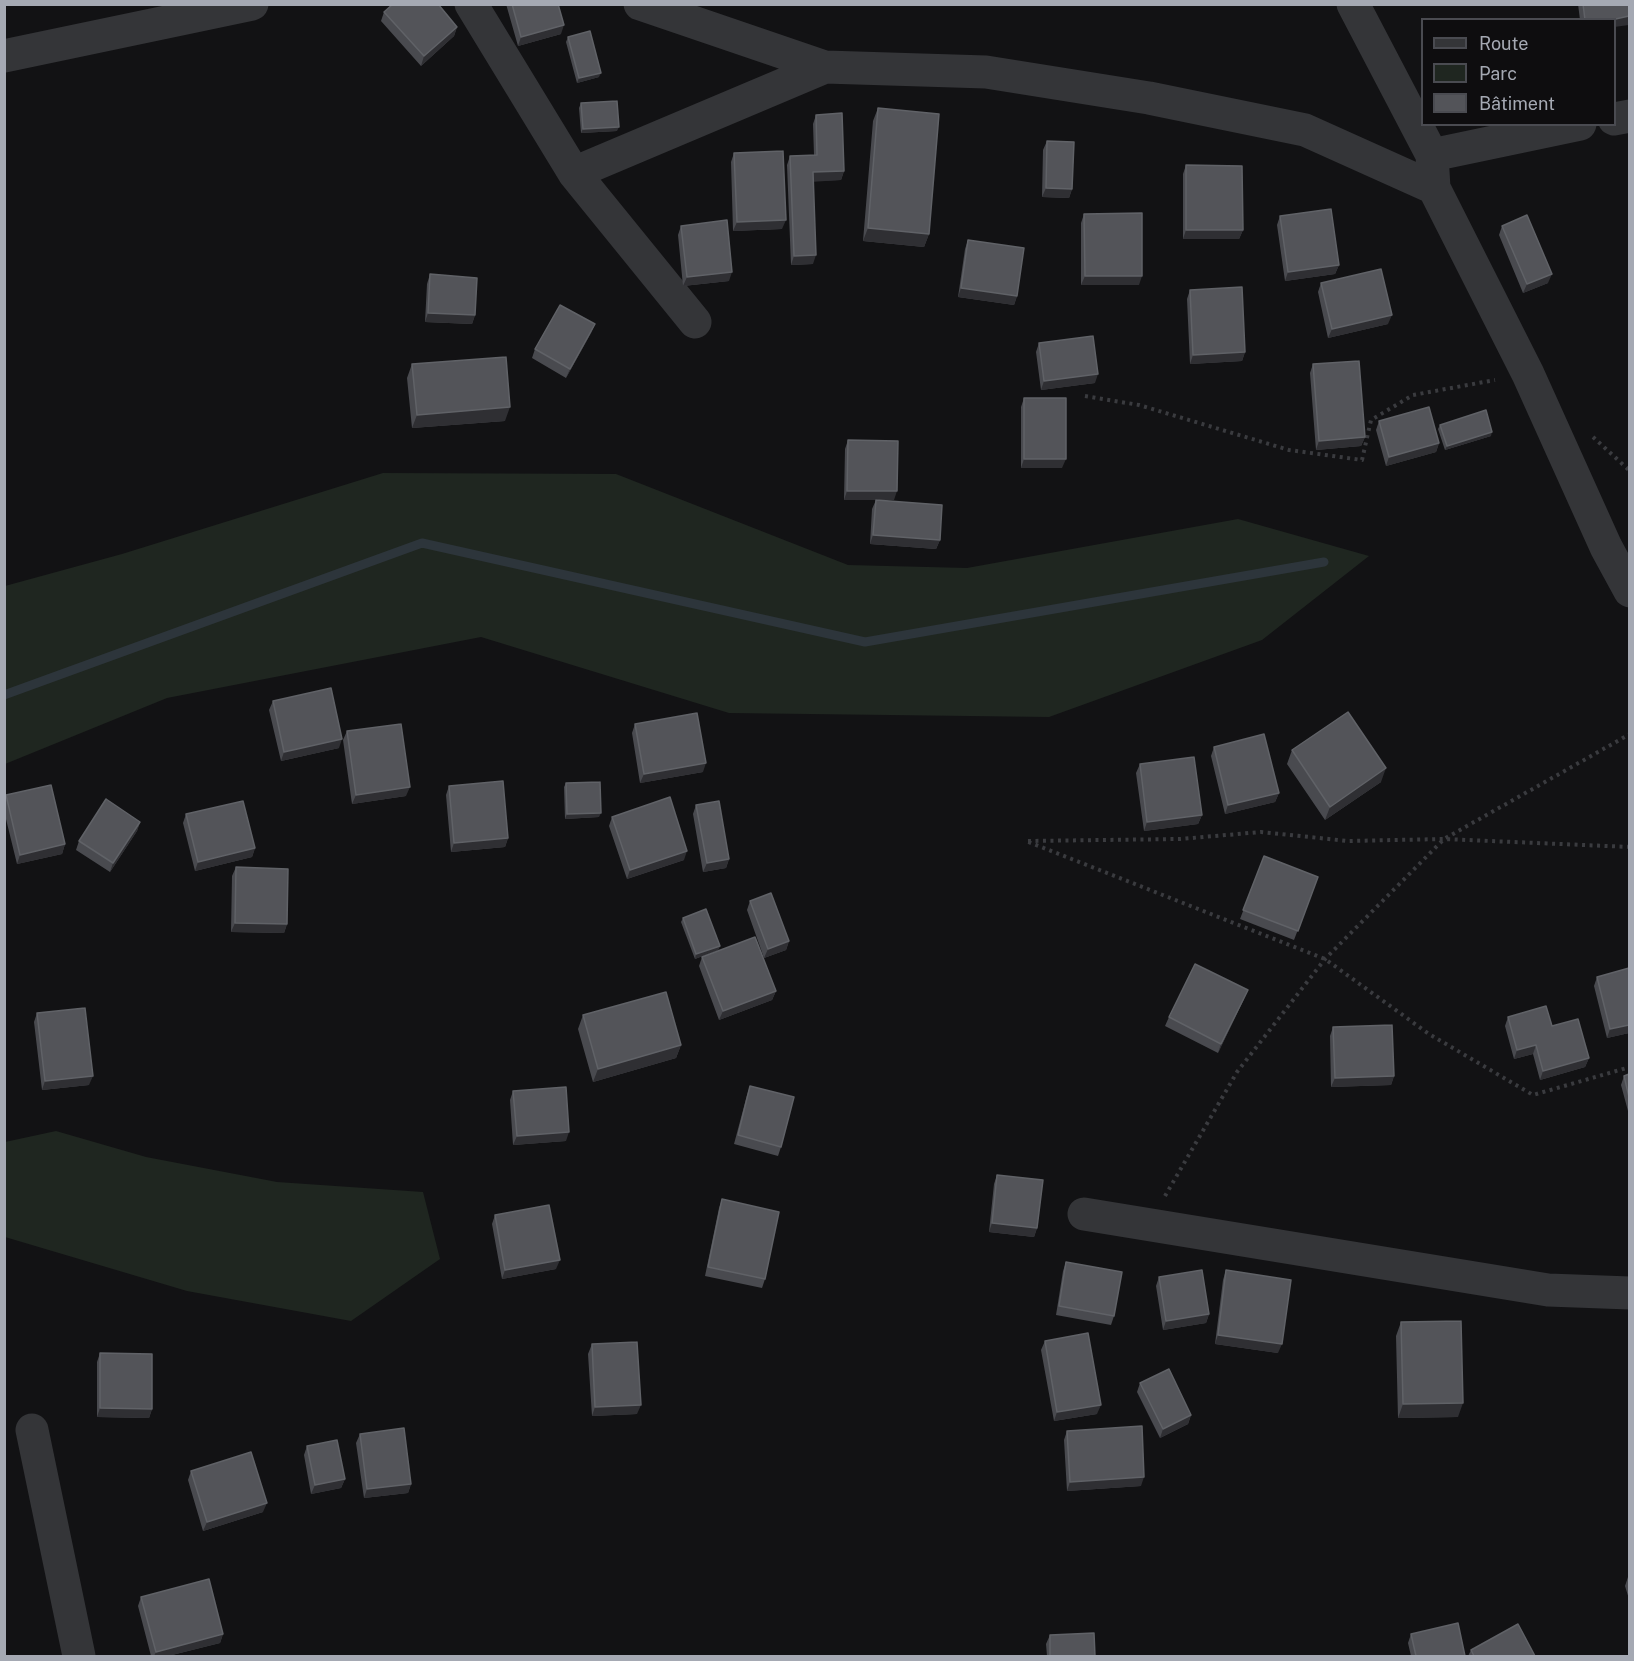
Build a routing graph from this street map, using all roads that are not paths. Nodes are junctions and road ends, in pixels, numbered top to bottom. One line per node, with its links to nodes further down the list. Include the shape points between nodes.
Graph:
1 (252, 4): 5 (street)
2 (471, 4): 9 (street)
3 (640, 4): 6 (street)
4 (1353, 4): 8 (street)
5 (4, 56)
6 (825, 67): 9 (street); 10 (street, via 986,72 1149,98 1305,130)
7 (1570, 126): 8 (street)
8 (1432, 155): 10 (street)
9 (574, 173): 11 (street)
10 (1434, 188): 12 (street, via 1528,374)
11 (695, 322)
12 (1629, 591)
13 (1084, 1214): 14 (street, via 1548,1290)
14 (1629, 1293)
15 (32, 1430): 16 (street)
16 (80, 1656)

